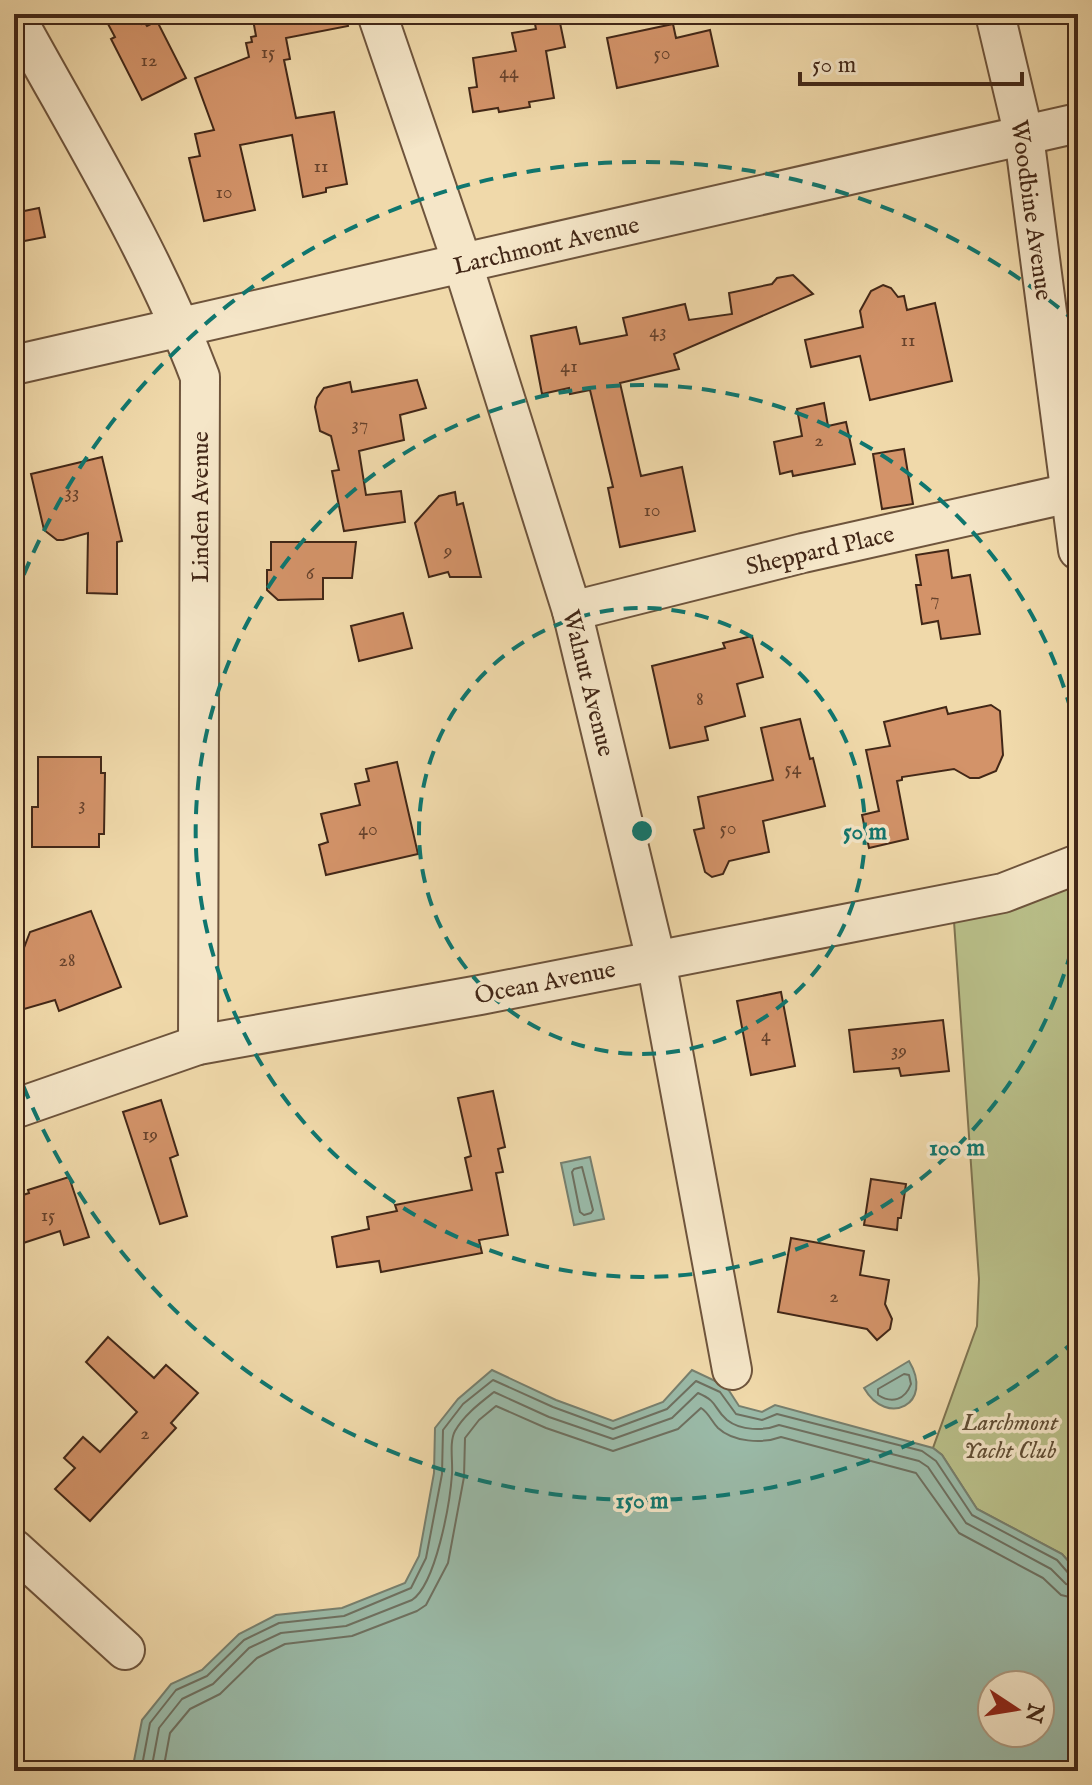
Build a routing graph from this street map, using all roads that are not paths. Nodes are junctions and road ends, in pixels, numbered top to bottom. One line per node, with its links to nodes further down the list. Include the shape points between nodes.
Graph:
1 (14, 14): 7 (street, Linden Avenue)
2 (377, 14): 6 (street, Walnut Avenue)
3 (995, 14): 5 (street, Woodbine Avenue)
4 (1078, 123): 5 (street, Larchmont Avenue)
5 (1024, 136): 6 (street, Larchmont Avenue); 9 (street, Woodbine Avenue)
6 (463, 265): 7 (street, Larchmont Avenue); 10 (street, Walnut Avenue)
7 (181, 326): 8 (street, Larchmont Avenue); 13 (street, Linden Avenue, via 200,377)
8 (14, 365)
9 (1075, 524): 10 (street, Sheppard Place, via 803,553)
10 (572, 611): 12 (street, Walnut Avenue)
11 (1078, 864): 12 (street, Ocean Avenue, via 1003,893)
12 (656, 960): 13 (street, Ocean Avenue); 15 (street, Walnut Avenue)
13 (198, 1045): 14 (street, Ocean Avenue)
14 (14, 1109)
15 (732, 1370)
16 (14, 1549): 17 (street)
17 (125, 1650)

